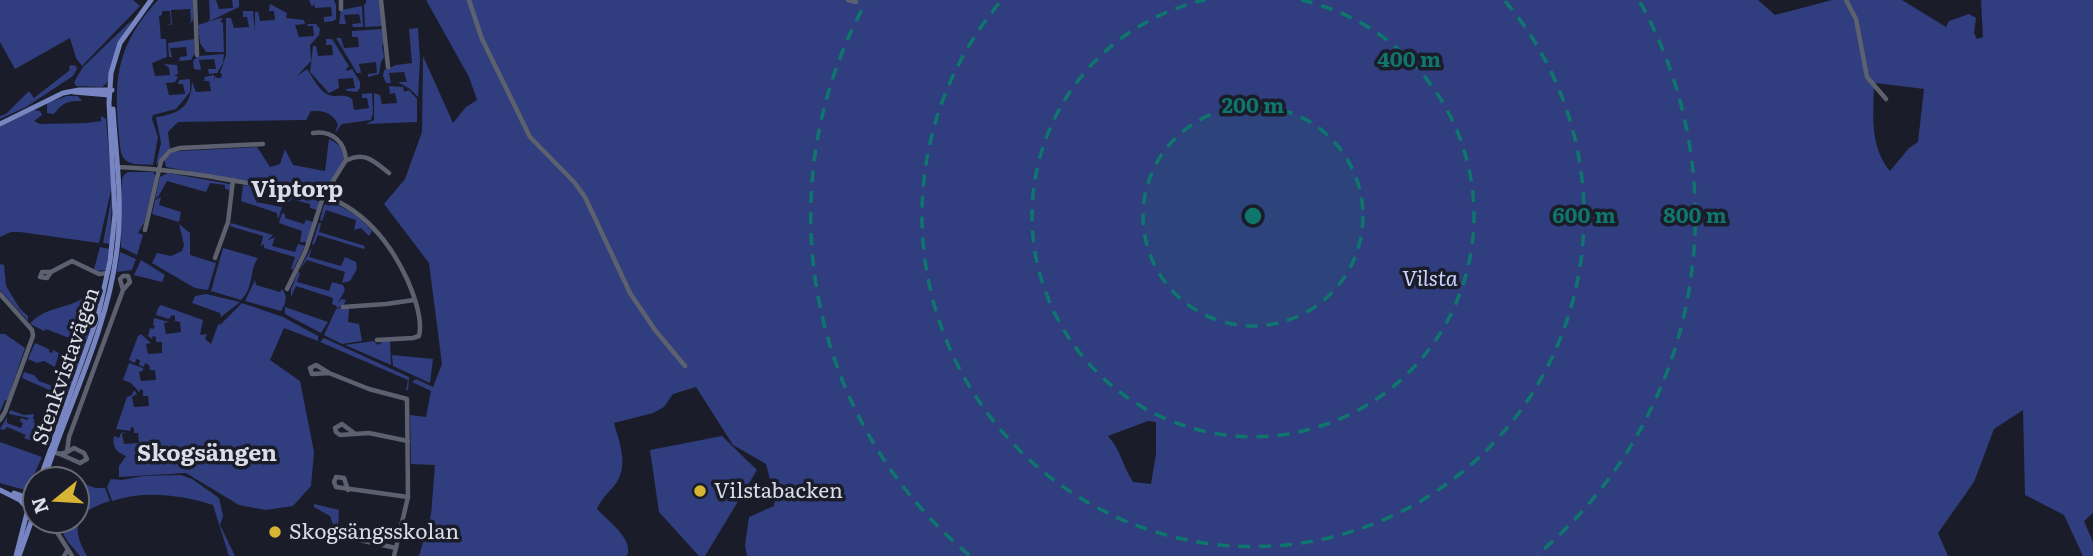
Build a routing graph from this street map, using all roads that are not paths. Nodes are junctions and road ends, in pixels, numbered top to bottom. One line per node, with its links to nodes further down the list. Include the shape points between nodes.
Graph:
1 (151, 0): 12 (main road, Stenkvistavägen, via 120,43)
2 (195, 0): 10 (street)
3 (341, 0): 9 (street)
4 (381, 0): 11 (street)
5 (469, 0): 33 (street, via 482,39 530,137 585,197 630,293)
6 (848, 0): 8 (street)
7 (1846, 0): 13 (street, via 1856,19 1867,77)
8 (856, 2)
9 (341, 9)
10 (197, 55)
11 (388, 68)
12 (110, 93): 14 (main road, via 57,95); 18 (main road, Stenkvistavägen)
13 (1886, 99)
14 (0, 124)
15 (313, 133): 17 (street, via 338,140)
16 (263, 144): 19 (street, via 174,149 163,157)
17 (346, 160): 20 (street, via 368,157); 22 (street)
18 (116, 167): 19 (street); 26 (main road, Stenkvistavägen, via 120,215)
19 (160, 169): 21 (street); 23 (street)
20 (389, 173)
21 (233, 180): 22 (street); 24 (street, via 228,222)
22 (323, 197): 27 (street, via 308,245); 30 (street, via 351,209 380,236 400,265)
23 (145, 230)
24 (215, 258)
25 (51, 272): 26 (street, via 72,261 96,273)
26 (110, 274): 38 (main road, Stenkvistavägen, via 102,321)
27 (287, 289)
28 (123, 290): 39 (street)
29 (0, 294): 35 (street, via 33,337)
30 (414, 300): 31 (street); 32 (street, via 419,336)
31 (343, 307)
32 (377, 340)
33 (685, 366)
34 (329, 373): 37 (street, via 407,399)
35 (0, 420)
36 (354, 433): 37 (street)
37 (408, 440): 44 (street)
38 (54, 452): 39 (street); 39 (street, via 80,463 87,459 74,448); 40 (main road, Stenkvistavägen)
39 (67, 452)
40 (48, 465)
41 (0, 489): 43 (main road); 45 (main road)
42 (348, 490): 44 (street)
43 (21, 496)
44 (408, 498): 50 (street)
45 (21, 501)
46 (22, 535): 52 (main road)
47 (26, 535): 52 (main road)
48 (59, 535): 51 (street)
49 (341, 536): 50 (street)
50 (396, 548): 55 (street)
51 (68, 550): 53 (street); 54 (street)
52 (18, 556)
53 (64, 556)
54 (74, 556)
55 (394, 556)

